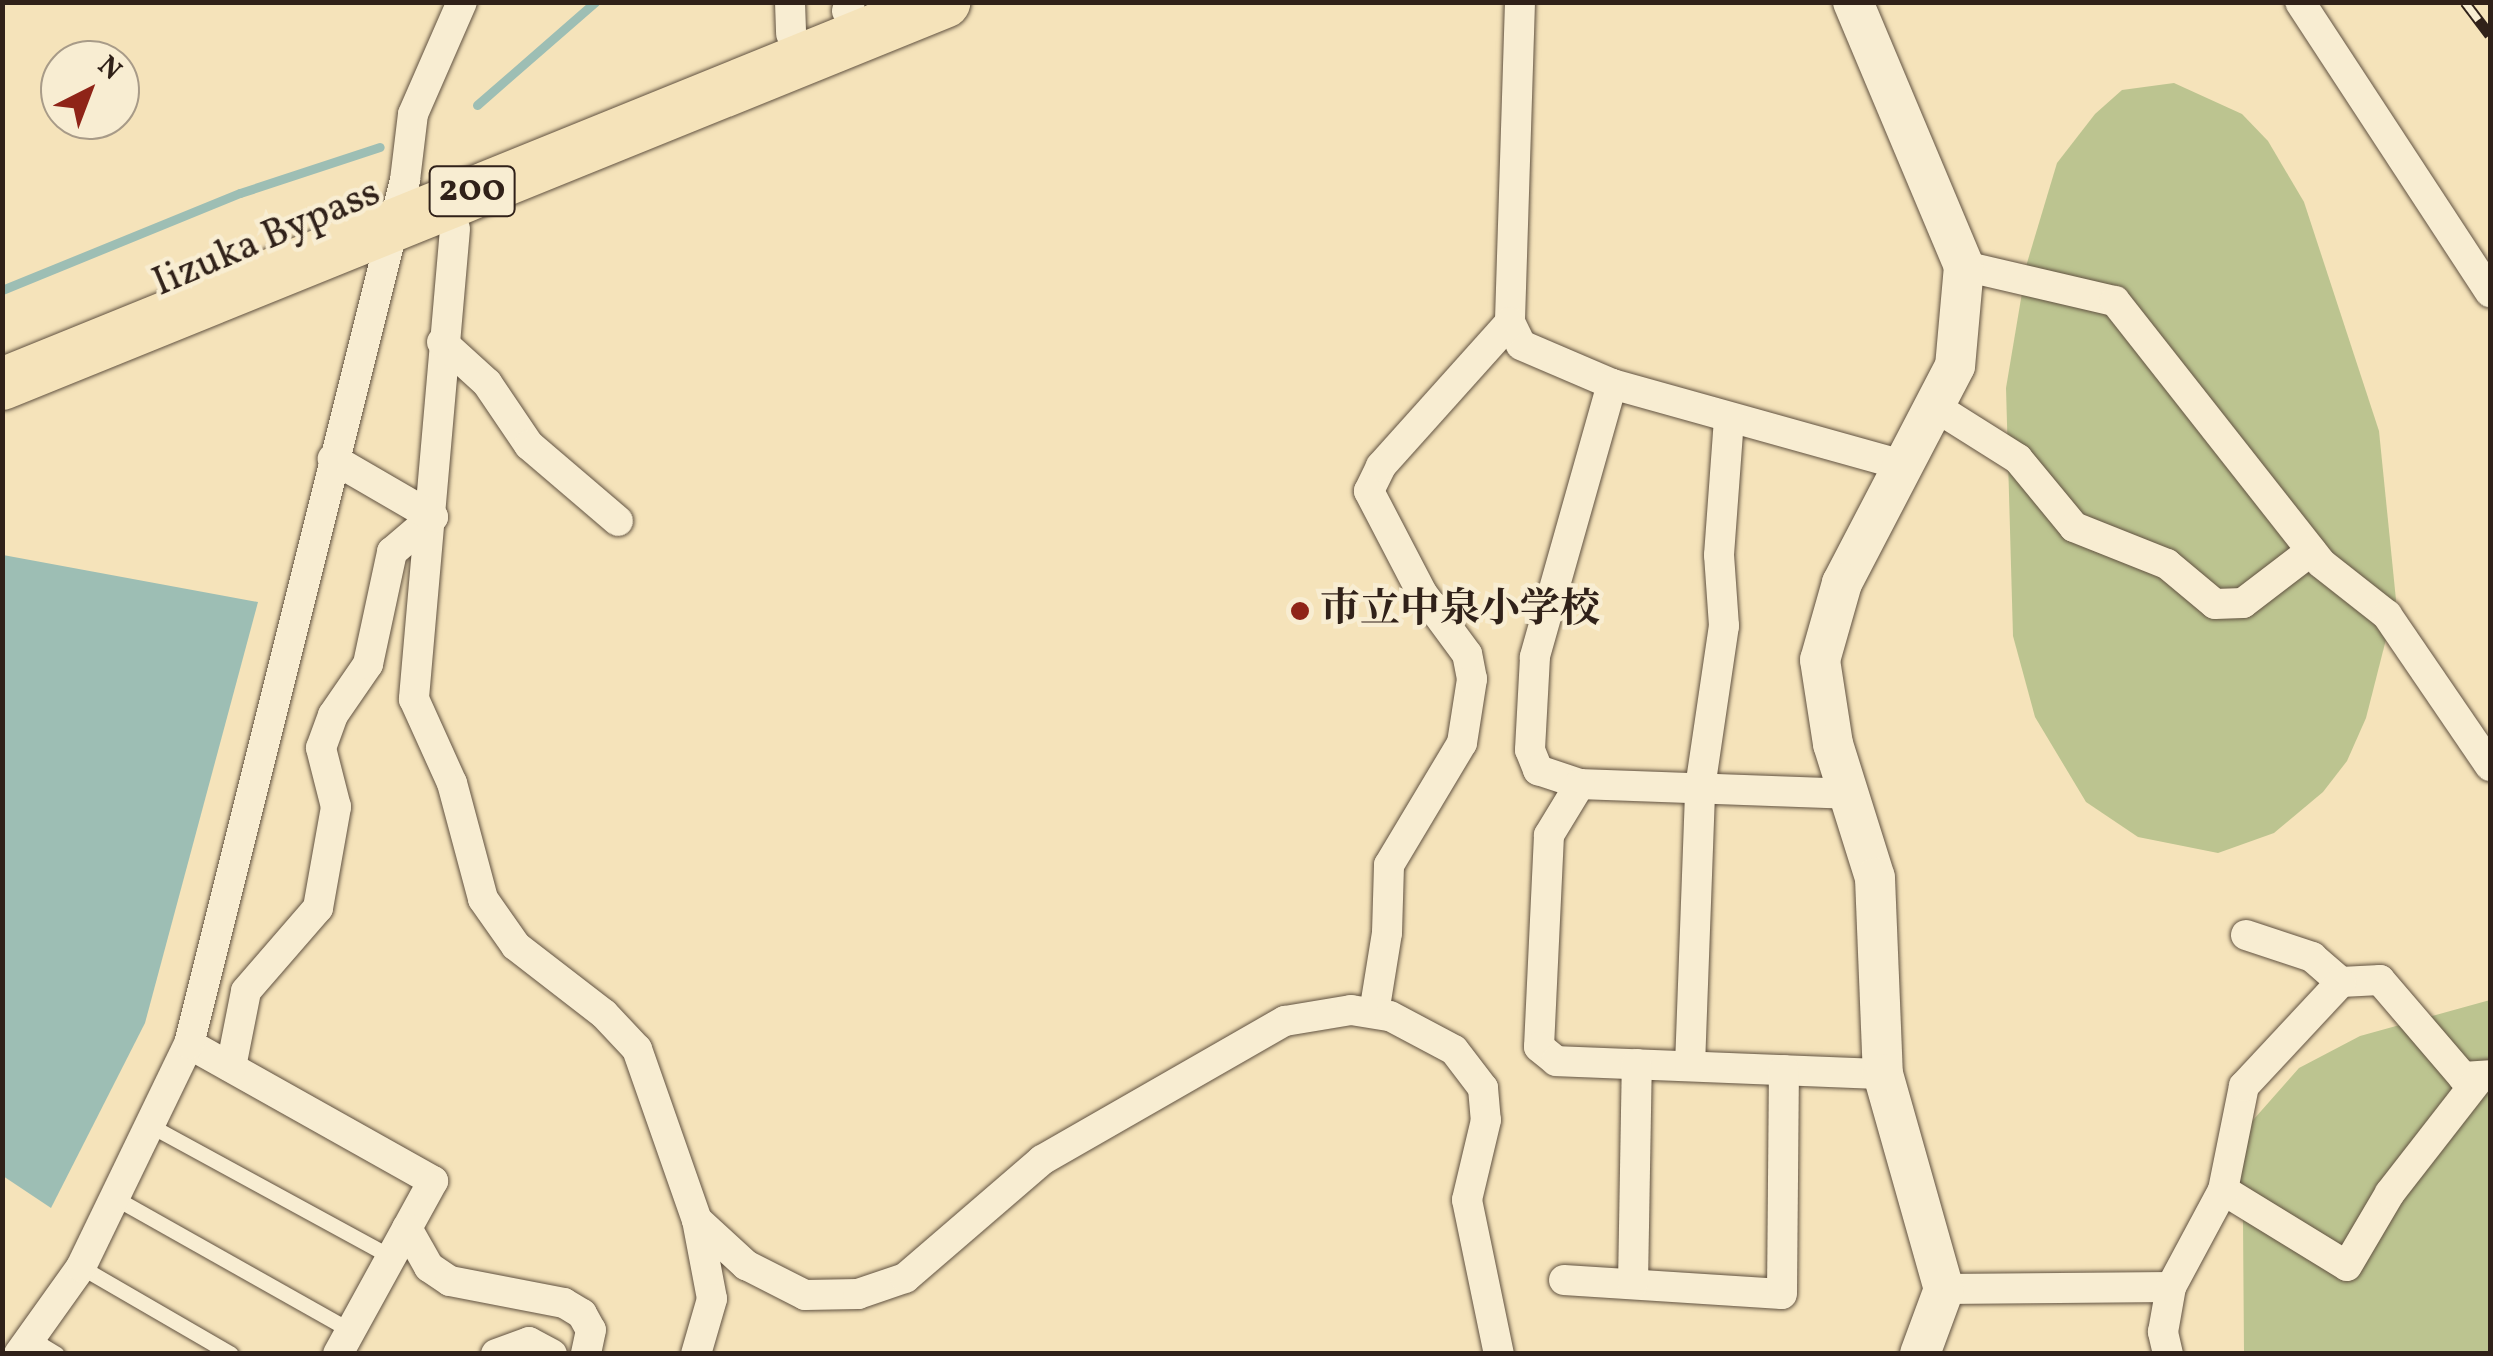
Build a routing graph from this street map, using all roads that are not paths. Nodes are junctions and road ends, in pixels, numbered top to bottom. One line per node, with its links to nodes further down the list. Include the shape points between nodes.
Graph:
1 (462, 2): 8 (street, via 412,114)
2 (944, 2): 8 (highway, 200)
3 (1520, 2): 12 (street)
4 (1853, 2): 10 (street)
5 (2300, 2): 11 (street)
6 (855, 5): 7 (highway, Iizuka Bypass / 200)
7 (791, 18): 8 (highway, Iizuka Bypass / 200)
8 (398, 202): 14 (highway, Iizuka Bypass / 200); 15 (highway, 200); 19 (street)
9 (455, 228): 13 (street)
10 (1964, 266): 17 (street, via 1955,366); 23 (street, via 2115,301)
11 (2490, 292)
12 (1510, 322): 16 (street, via 1520,345); 30 (street, via 1381,466 1369,492 1422,593 1468,654 1472,679 1462,743 1389,864)
13 (442, 342): 21 (street); 22 (street, via 487,383 529,445)
14 (2, 351)
15 (2, 384)
16 (1612, 384): 18 (street); 25 (street, via 1535,657 1530,750 1538,770)
17 (1934, 406): 20 (street); 23 (street, via 2018,459 2074,527 2167,564 2215,604 2244,603)
18 (1729, 418): 20 (street); 26 (street, via 1719,555 1724,626)
19 (333, 459): 21 (street); 31 (street)
20 (1906, 466): 27 (street, via 1842,582 1820,660 1833,744)
21 (433, 517): 34 (street, via 392,552 368,664 333,715 321,748 336,808 318,908 246,991); 41 (street, via 414,699 452,783 484,899 516,946 604,1014 637,1049)
22 (618, 521)
23 (2311, 551): 24 (street, via 2387,616)
24 (2490, 766)
25 (1580, 784): 26 (street); 32 (street, via 1549,835 1539,1047 1556,1061)
26 (1700, 788): 27 (street); 33 (street)
27 (1853, 794): 36 (street, via 1876,878)
28 (2246, 935): 29 (street, via 2312,957)
29 (2340, 982): 37 (street, via 2380,980 2464,1077); 39 (street, via 2244,1086)
30 (1374, 1013): 41 (street, via 1286,1021 1042,1160 905,1278 858,1294 805,1296 746,1265); 57 (street, via 1454,1050 1483,1088 1486,1120 1467,1200)
31 (190, 1044): 34 (street); 38 (street)
32 (1637, 1064): 33 (street); 46 (street)
33 (1690, 1066): 35 (street)
34 (230, 1067): 42 (street, via 433,1181)
35 (1784, 1070): 36 (street); 46 (street, via 1782,1294)
36 (1883, 1074): 48 (street)
37 (2484, 1078): 39 (street, via 2390,1193 2346,1266)
38 (152, 1127): 40 (street); 43 (lane)
39 (2223, 1190): 47 (street)
40 (117, 1199): 44 (street); 49 (lane)
41 (697, 1220): 56 (street, via 712,1298)
42 (407, 1228): 43 (street); 55 (street, via 429,1267 450,1281 564,1303 582,1314 591,1330)
43 (391, 1258): 49 (street)
44 (81, 1267): 50 (street); 52 (lane)
45 (1564, 1280): 46 (street)
46 (1632, 1284)
47 (2171, 1287): 48 (street); 59 (street, via 2162,1332)
48 (1944, 1289): 58 (street)
49 (344, 1342)
50 (24, 1346): 51 (lane)
51 (57, 1354)
52 (231, 1354)
53 (496, 1354): 54 (street, via 529,1342)
54 (552, 1354)
55 (586, 1354)
56 (696, 1354)
57 (1499, 1354)
58 (1920, 1354)
59 (2168, 1354)

